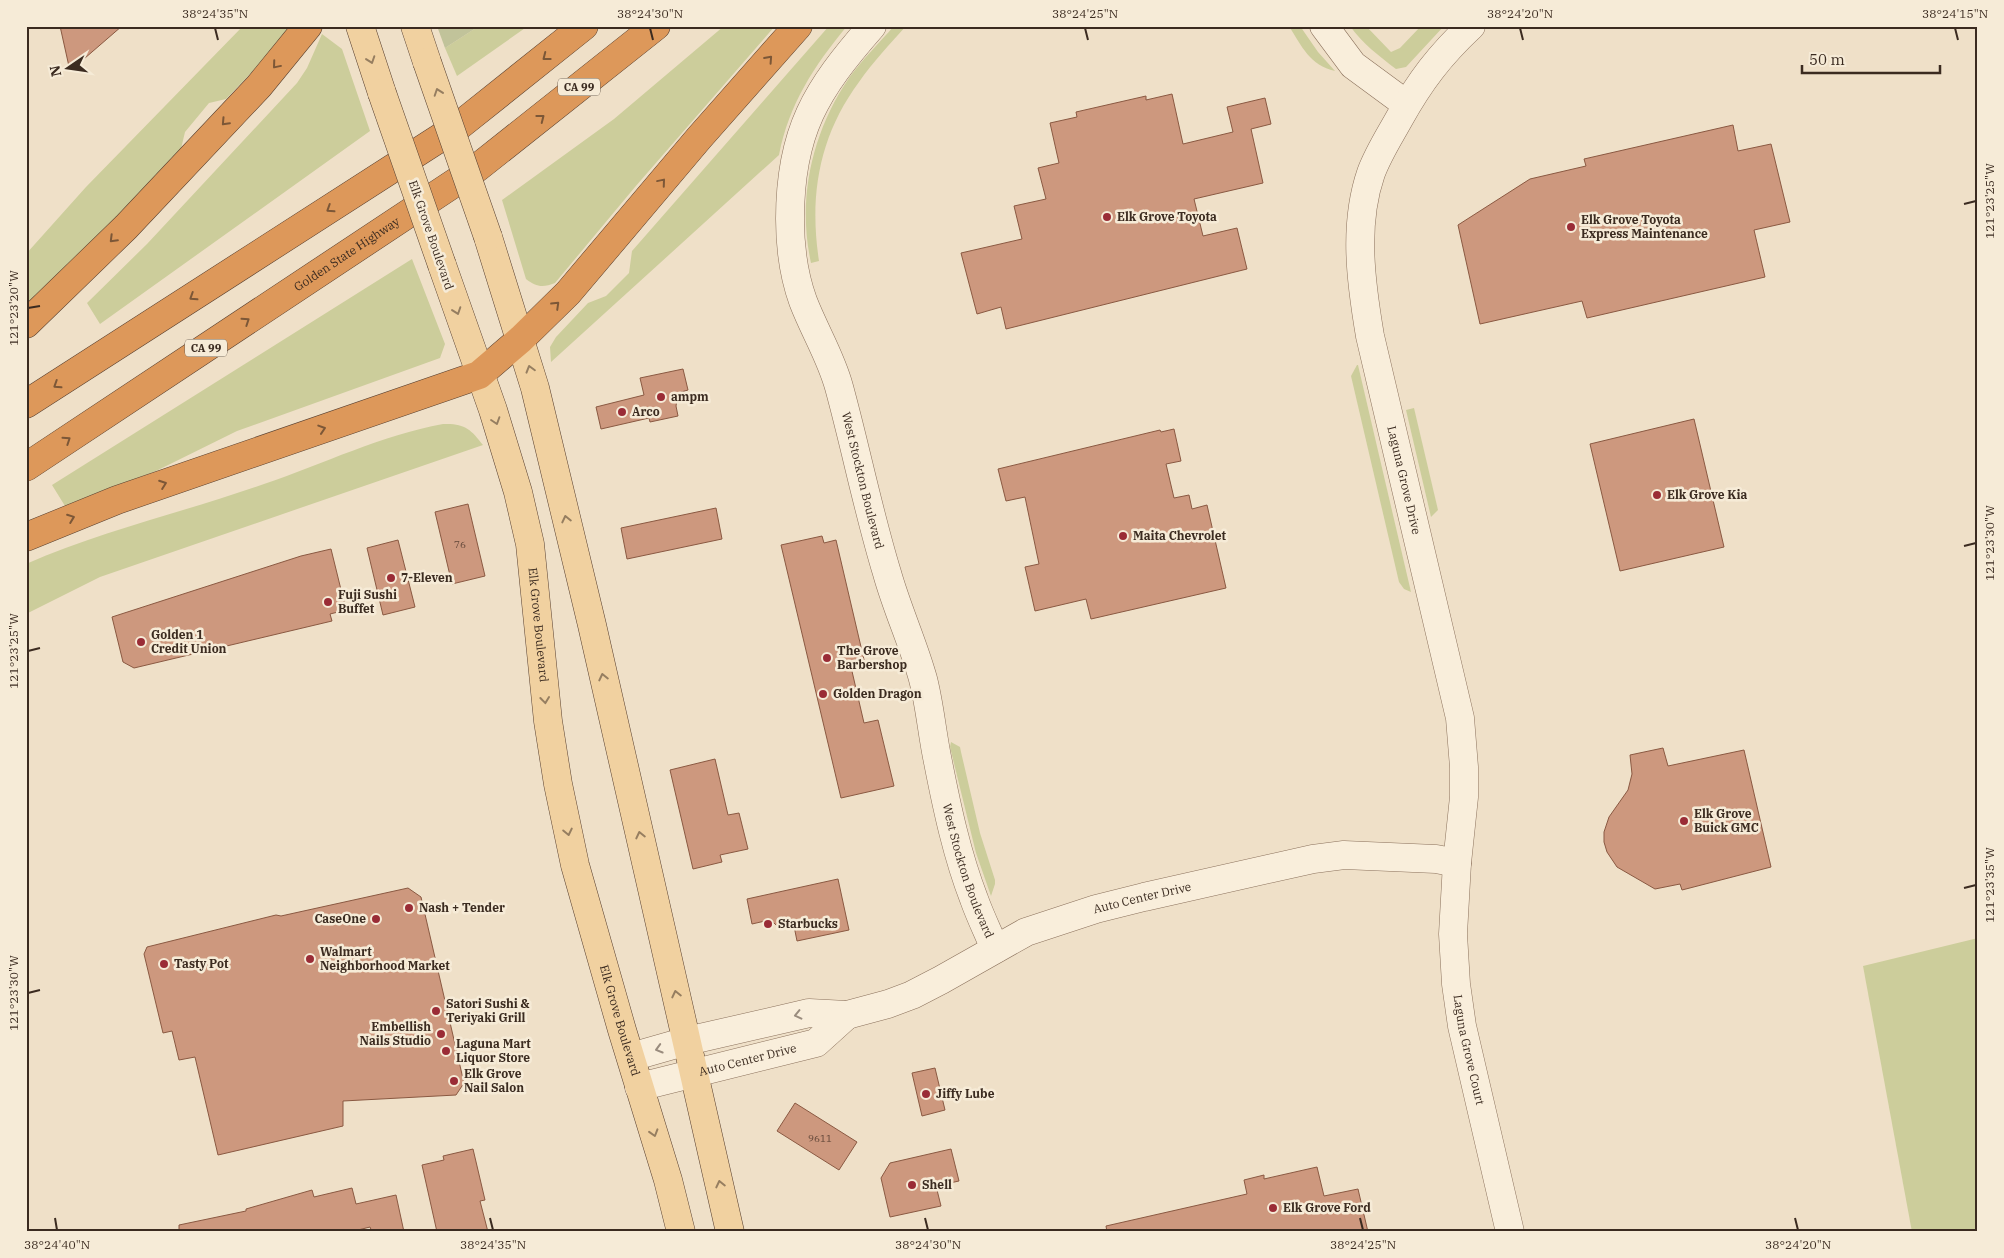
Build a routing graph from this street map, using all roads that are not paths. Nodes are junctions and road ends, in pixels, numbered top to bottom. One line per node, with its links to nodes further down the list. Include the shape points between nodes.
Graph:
1 (308, 26): 11 (highway, one-way to 11, via 258,86 179,170)
2 (360, 26): 13 (main road, Elk Grove Boulevard, one-way to 13, bridge)
3 (415, 26): 12 (main road, one-way to 3, bridge)
4 (584, 26): 14 (highway, one-way to 14, via 460,125)
5 (656, 26): 15 (highway, Golden State Highway / CA 99, one-way to 5, via 477,168)
6 (798, 26): 12 (highway, one-way to 6, via 568,293)
7 (872, 26): 18 (street, West Stockton Boulevard, via 819,94 800,137 792,186 790,241 802,299 838,384 887,575 923,680 937,758 964,872)
8 (1324, 26): 10 (street, via 1353,65)
9 (1472, 26): 10 (street, Laguna Grove Drive, via 1433,65)
10 (1406, 104): 17 (street, Laguna Grove Drive, via 1381,149 1363,207 1362,290 1460,718 1464,798)
11 (26, 324)
12 (521, 339): 13 (highway); 20 (main road, one-way to 12, via 592,625)
13 (479, 375): 16 (highway, one-way to 13, via 127,497); 21 (main road, Elk Grove Boulevard, one-way to 21, via 518,492 530,544 543,680 558,784 575,866)
14 (26, 404)
15 (26, 467)
16 (26, 537)
17 (1457, 863): 18 (street, Auto Center Drive, via 1388,856 1344,855 1313,859 1096,909 1026,932); 26 (street, Laguna Grove Court, via 1453,934 1456,991)
18 (996, 949): 19 (street, Auto Center Drive, via 912,995)
19 (847, 1015): 20 (street, Auto Center Drive, one-way to 20, via 809,1013); 22 (street, Auto Center Drive, via 816,1043)
20 (687, 1041): 21 (street, Auto Center Drive, one-way to 21); 22 (main road)
21 (631, 1058): 23 (main road, Elk Grove Boulevard)
22 (695, 1074): 23 (street, Auto Center Drive); 25 (main road, one-way to 22)
23 (639, 1087): 24 (main road, Elk Grove Boulevard, one-way to 24)
24 (681, 1232)
25 (730, 1232)
26 (1510, 1232)

